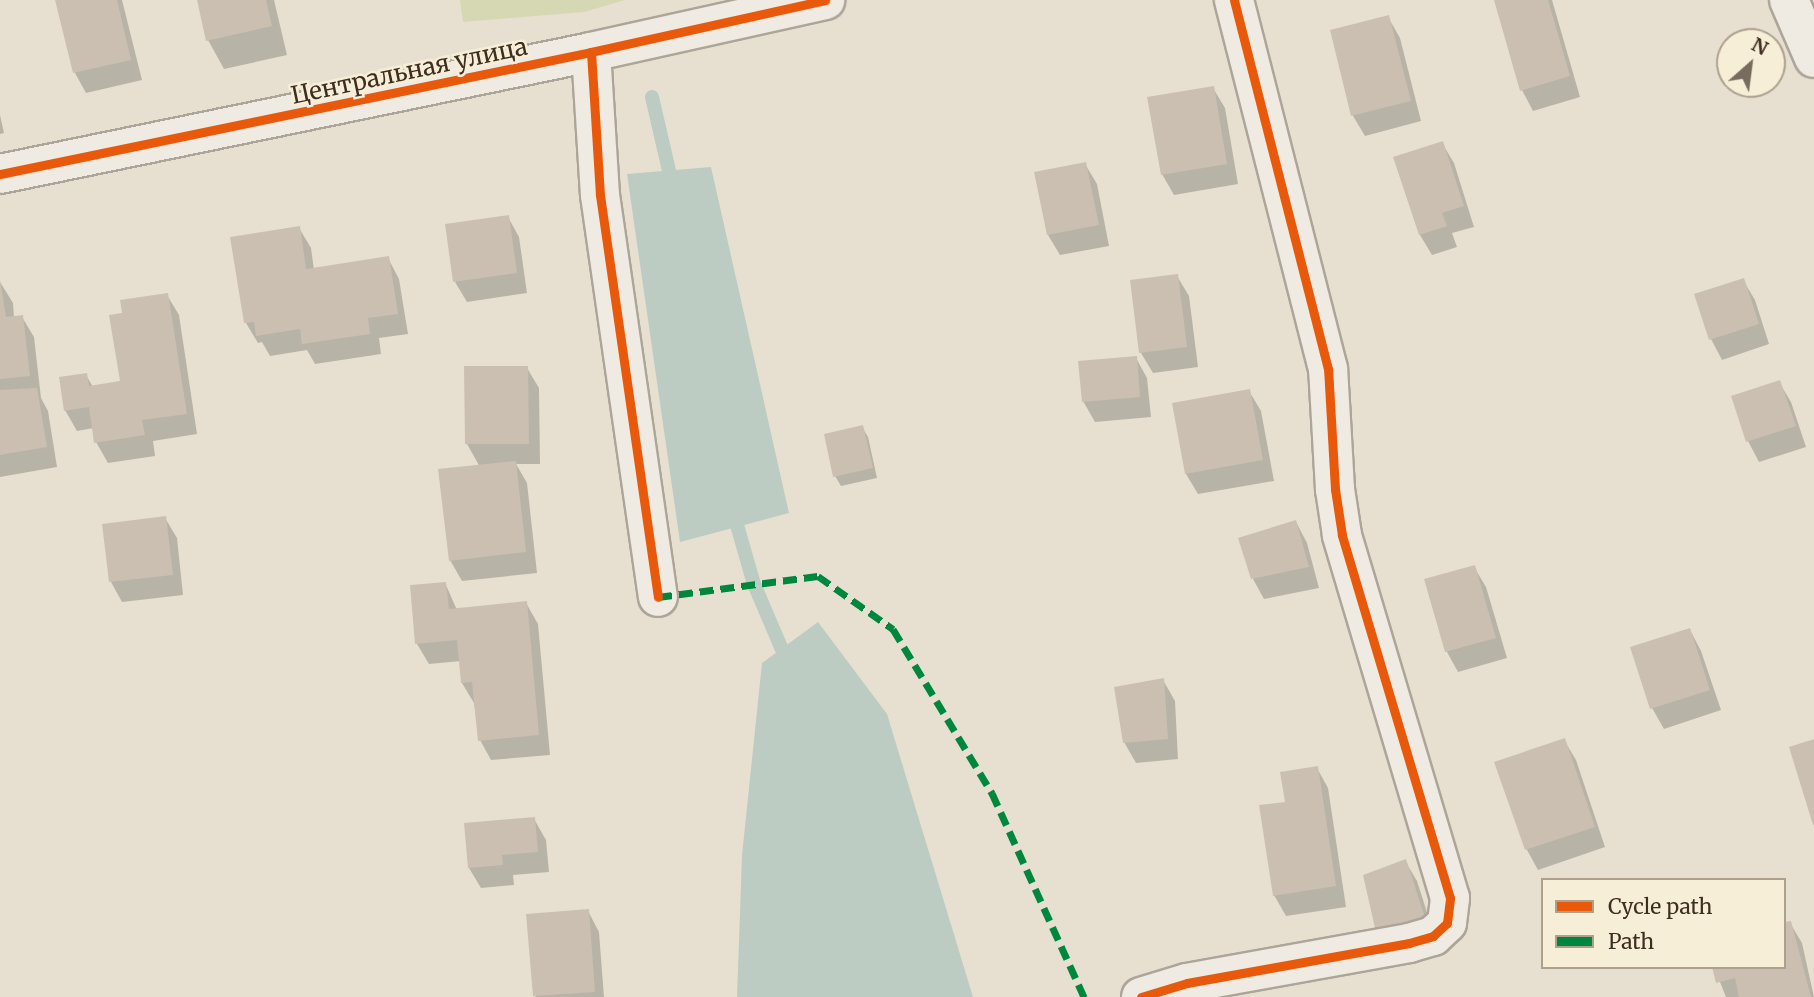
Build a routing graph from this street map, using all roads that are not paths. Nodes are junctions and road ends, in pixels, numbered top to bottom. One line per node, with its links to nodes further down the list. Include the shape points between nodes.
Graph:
1 (825, 0): 4 (street, Центральная улица)
2 (1234, 0): 8 (street, via 1328,369 1342,535 1450,898 1447,923 1433,936 1187,982)
3 (1789, 0): 5 (street)
4 (591, 52): 6 (street, Центральная улица); 7 (street, via 600,195)
5 (1814, 58)
6 (0, 174)
7 (658, 597)
8 (1141, 997)

